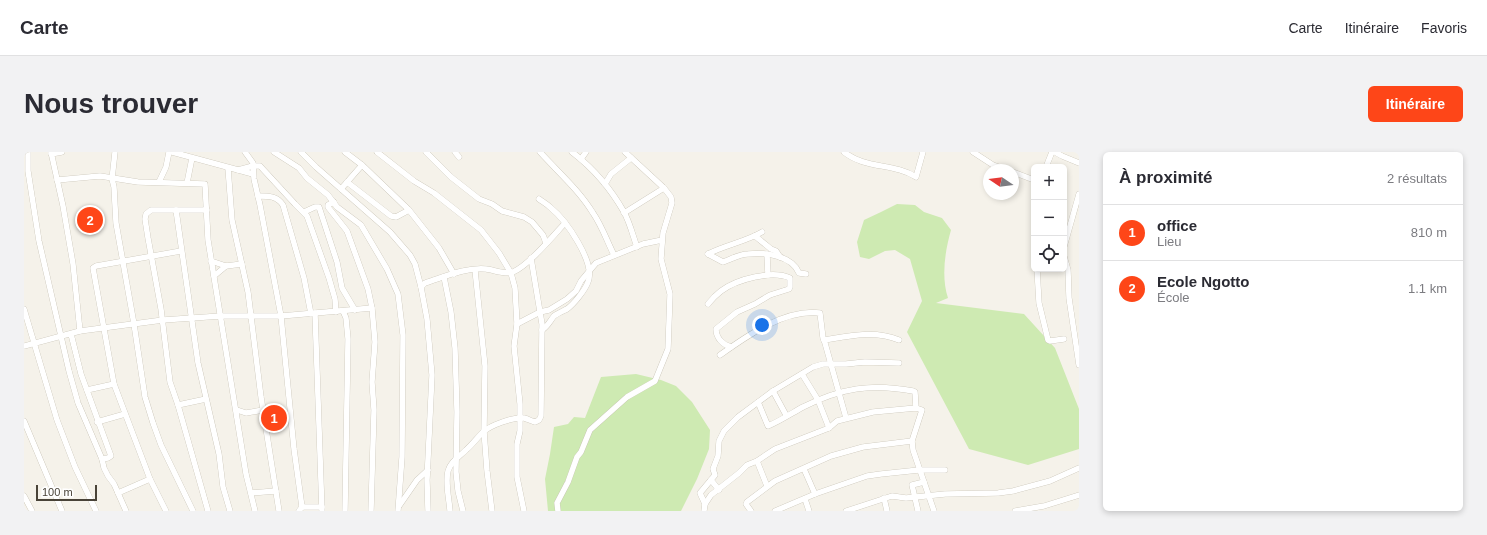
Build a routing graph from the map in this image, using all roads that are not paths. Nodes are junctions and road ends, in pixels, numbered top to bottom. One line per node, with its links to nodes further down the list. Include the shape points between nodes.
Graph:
1 (28, 152): 98 (street, via 28,171 39,241)
2 (62, 152): 19 (street)
3 (115, 152): 33 (street)
4 (169, 152): 36 (street)
5 (244, 152): 28 (street)
6 (274, 152): 45 (street, via 299,169)
7 (301, 152): 41 (street)
8 (345, 152): 27 (street)
9 (376, 152): 71 (street, via 477,226 500,253)
10 (426, 152): 56 (street, via 451,177 479,199 532,222)
11 (540, 152): 60 (street, via 593,213)
12 (572, 152): 23 (street)
13 (586, 152): 23 (street)
14 (625, 152): 22 (street)
15 (844, 152): 16 (street, via 871,165 899,169 916,177)
16 (923, 152)
17 (973, 152): 25 (street)
18 (1054, 152): 24 (street); 26 (street)
19 (51, 153): 35 (street)
20 (176, 153): 21 (street)
21 (192, 158): 29 (street); 38 (street)
22 (631, 158): 39 (street, via 611,174); 40 (street)
23 (581, 159): 39 (street)
24 (1079, 163)
25 (991, 164)
26 (1048, 164)
27 (362, 165): 37 (street); 48 (street)
28 (253, 166): 30 (street); 31 (street); 49 (street, via 261,167)
29 (228, 168): 30 (street); 66 (street, via 232,220)
30 (238, 170): 31 (street)
31 (253, 174): 43 (street)
32 (1019, 174): 34 (street)
33 (112, 179): 35 (street, via 100,176); 36 (street); 64 (street)
34 (1031, 179)
35 (57, 180): 96 (street, via 73,264)
36 (159, 182): 38 (street)
37 (347, 182): 41 (street); 48 (street, via 391,216 396,217)
38 (187, 183): 47 (street, via 205,184)
39 (605, 184): 50 (street)
40 (664, 188): 50 (street); 55 (street, via 672,203)
41 (341, 189): 78 (street, via 386,229 410,255)
42 (1079, 194): 54 (street)
43 (258, 196): 86 (street, via 278,198 283,205); 89 (street)
44 (539, 199): 51 (street)
45 (334, 202): 80 (street, via 328,207 347,231 368,289); 156 (street, via 362,226 387,269 399,297 403,350 402,457)
46 (176, 210): 47 (street); 58 (street); 61 (street, via 151,210 146,214)
47 (207, 210): 65 (street)
48 (409, 210): 73 (street, via 434,241)
49 (304, 212): 82 (street, via 319,207 337,262 342,288); 83 (street, via 311,223 329,278)
50 (624, 213): 57 (street)
51 (566, 223): 56 (street); 72 (street, via 587,262)
52 (762, 232): 53 (street)
53 (755, 236): 59 (street, via 708,254 723,262 747,254); 62 (street)
54 (1067, 236)
55 (662, 240): 57 (street); 174 (street, via 662,263 670,294 666,356 655,381 627,397 590,430 557,503)
56 (546, 243): 63 (street)
57 (637, 247): 60 (street)
58 (181, 251): 61 (street); 90 (street)
59 (767, 254): 62 (street); 75 (street)
60 (614, 255): 72 (street, via 596,263)
61 (151, 256): 64 (street); 91 (street)
62 (780, 256): 74 (street, via 799,273)
63 (531, 258): 71 (street); 85 (street)
64 (123, 261): 92 (street); 94 (street, via 93,267)
65 (211, 261): 67 (street); 76 (street)
66 (242, 264): 67 (street); 87 (street)
67 (226, 266): 76 (street)
68 (1067, 266): 108 (street)
69 (475, 270): 71 (street); 73 (street); 128 (street, via 486,366)
70 (1037, 272): 99 (street, via 1039,303 1048,340)
71 (511, 273): 93 (street, via 515,288)
72 (589, 273): 85 (street, via 575,293 549,310); 95 (street, via 588,282 576,301 555,316)
73 (454, 274): 77 (street)
74 (806, 274)
75 (768, 275): 79 (street, via 748,278 726,288); 104 (street, via 790,278 790,288 770,294 742,309 716,330 722,342)
76 (214, 276): 88 (street)
77 (444, 278): 78 (street, via 426,283); 131 (street, via 455,348)
78 (422, 287): 135 (street, via 432,375)
79 (708, 304)
80 (372, 308): 82 (street); 168 (street, via 375,342 372,382)
81 (24, 309): 102 (street)
82 (355, 310): 84 (street)
83 (336, 312): 84 (street); 86 (street)
84 (343, 312): 167 (street, via 348,339)
85 (540, 312): 93 (street); 95 (street)
86 (313, 314): 89 (street); 155 (street)
87 (250, 315): 88 (street); 89 (street); 120 (street)
88 (221, 316): 90 (street); 119 (street)
89 (281, 316): 154 (street)
90 (192, 318): 91 (street); 114 (street)
91 (163, 320): 92 (street); 117 (street, via 170,382)
92 (134, 324): 94 (street); 162 (street, via 143,384 153,423)
93 (517, 324): 123 (street, via 514,346)
94 (104, 328): 96 (street); 110 (street)
95 (542, 330): 123 (street, via 539,420 535,422)
96 (80, 332): 97 (street)
97 (71, 334): 98 (street); 111 (street)
98 (60, 338): 102 (street); 130 (street, via 75,394)
99 (1064, 339)
100 (824, 340): 101 (street, via 867,335 882,335); 104 (street, via 821,313 803,313 781,319); 107 (street)
101 (899, 340)
102 (33, 344): 103 (street); 159 (street, via 57,420)
103 (24, 346)
104 (731, 347): 105 (street)
105 (720, 355)
106 (899, 363): 107 (street, via 878,361)
107 (831, 364): 109 (street, via 816,366); 113 (street)
108 (1079, 365)
109 (802, 374): 112 (street); 115 (street)
110 (114, 384): 111 (street); 121 (street)
111 (87, 390): 126 (street)
112 (773, 392): 116 (street); 122 (street)
113 (839, 393): 115 (street); 118 (street, via 865,387 899,388 914,391); 124 (street)
114 (206, 399): 117 (street); 164 (street)
115 (818, 400): 122 (street); 127 (street)
116 (758, 402): 122 (street, via 768,426); 139 (street, via 724,431 719,441 718,456 713,469 715,475)
117 (178, 405): 163 (street)
118 (916, 408): 124 (street, via 887,410); 129 (street, via 922,410)
119 (237, 410): 120 (street, via 246,413); 145 (street)
120 (263, 410): 143 (street)
121 (125, 414): 126 (street); 138 (street)
122 (786, 416)
123 (519, 418): 128 (street); 173 (street, via 517,477)
124 (846, 418): 127 (street, via 837,420)
125 (24, 421): 158 (street)
126 (97, 422): 130 (street, via 111,456)
127 (828, 428): 132 (street, via 775,449)
128 (484, 431): 131 (street); 172 (street)
129 (912, 442): 134 (street, via 856,448); 136 (street)
130 (102, 459): 144 (street)
131 (456, 459): 170 (street, via 448,475); 171 (street, via 458,491)
132 (757, 461): 141 (street); 142 (street, via 747,465)
133 (1079, 468): 147 (street, via 1050,481 1013,491)
134 (804, 469): 141 (street); 146 (street)
135 (428, 470): 156 (street, via 417,480); 169 (street)
136 (919, 470): 137 (street); 140 (street); 146 (street, via 867,476)
137 (945, 470)
138 (150, 479): 144 (street); 161 (street)
139 (711, 480): 142 (street); 153 (street, via 700,492)
140 (924, 482): 147 (street); 150 (street, via 912,485)
141 (767, 486): 176 (street, via 747,502)
142 (719, 490): 153 (street, via 711,495)
143 (276, 491): 145 (street); 166 (street)
144 (118, 493): 160 (street)
145 (251, 493): 165 (street)
146 (815, 494): 152 (street)
147 (930, 495): 150 (street); 182 (street)
148 (1079, 495): 183 (street, via 1044,506)
149 (24, 496): 157 (street)
150 (915, 497): 151 (street); 181 (street)
151 (884, 498): 179 (street); 180 (street)
152 (805, 499): 177 (street); 178 (street)
153 (705, 504): 175 (street)
154 (301, 509): 155 (street)
155 (322, 509)
156 (397, 510)
157 (32, 511)
158 (62, 511)
159 (96, 511)
160 (126, 511)
161 (166, 511)
162 (193, 511)
163 (208, 511)
164 (230, 511)
165 (254, 511)
166 (278, 511)
167 (345, 511)
168 (372, 511)
169 (428, 511)
170 (450, 511)
171 (463, 511)
172 (492, 511)
173 (524, 511)
174 (558, 511)
175 (704, 511)
176 (751, 511)
177 (775, 511)
178 (809, 511)
179 (846, 511)
180 (887, 511)
181 (918, 511)
182 (934, 511)
183 (1015, 511)

